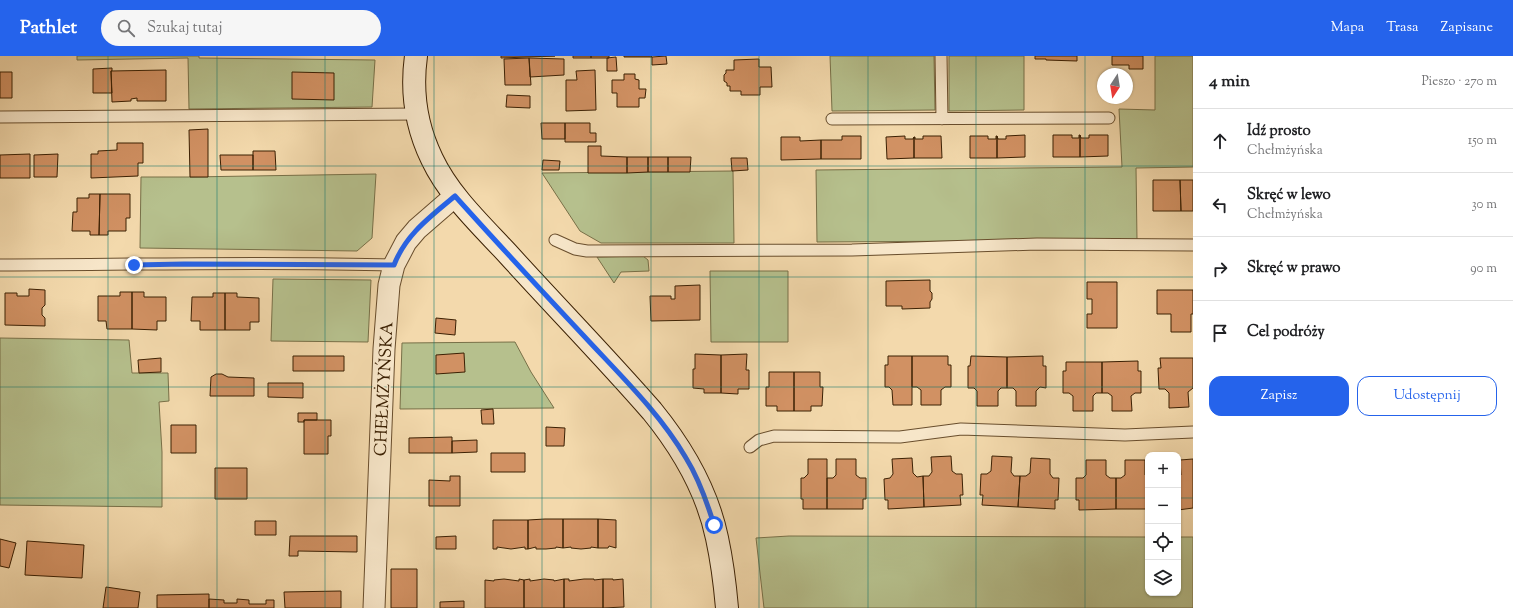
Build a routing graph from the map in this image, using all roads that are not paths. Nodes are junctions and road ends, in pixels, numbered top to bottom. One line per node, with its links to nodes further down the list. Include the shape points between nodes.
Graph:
1 (416, 56): 3 (street, via 414,87)
2 (941, 56): 7 (lane)
3 (417, 114): 4 (lane); 8 (street, via 432,160)
4 (0, 117)
5 (1109, 118): 7 (lane)
6 (832, 119): 7 (lane)
7 (942, 119)
8 (455, 196): 12 (street, CHEŁMŻYŃSKA, via 411,236); 16 (street, via 645,402 680,448 700,484 714,525 722,560)
9 (555, 240): 10 (lane, via 575,249 587,251 852,250 1037,244)
10 (1193, 245)
11 (0, 265): 12 (lane)
12 (394, 265): 15 (street, CHEŁMŻYŃSKA, via 389,285 384,348)
13 (1193, 432): 14 (lane, via 1125,435 961,429 900,437 774,436 759,440)
14 (750, 447)
15 (374, 608)
16 (727, 608)

